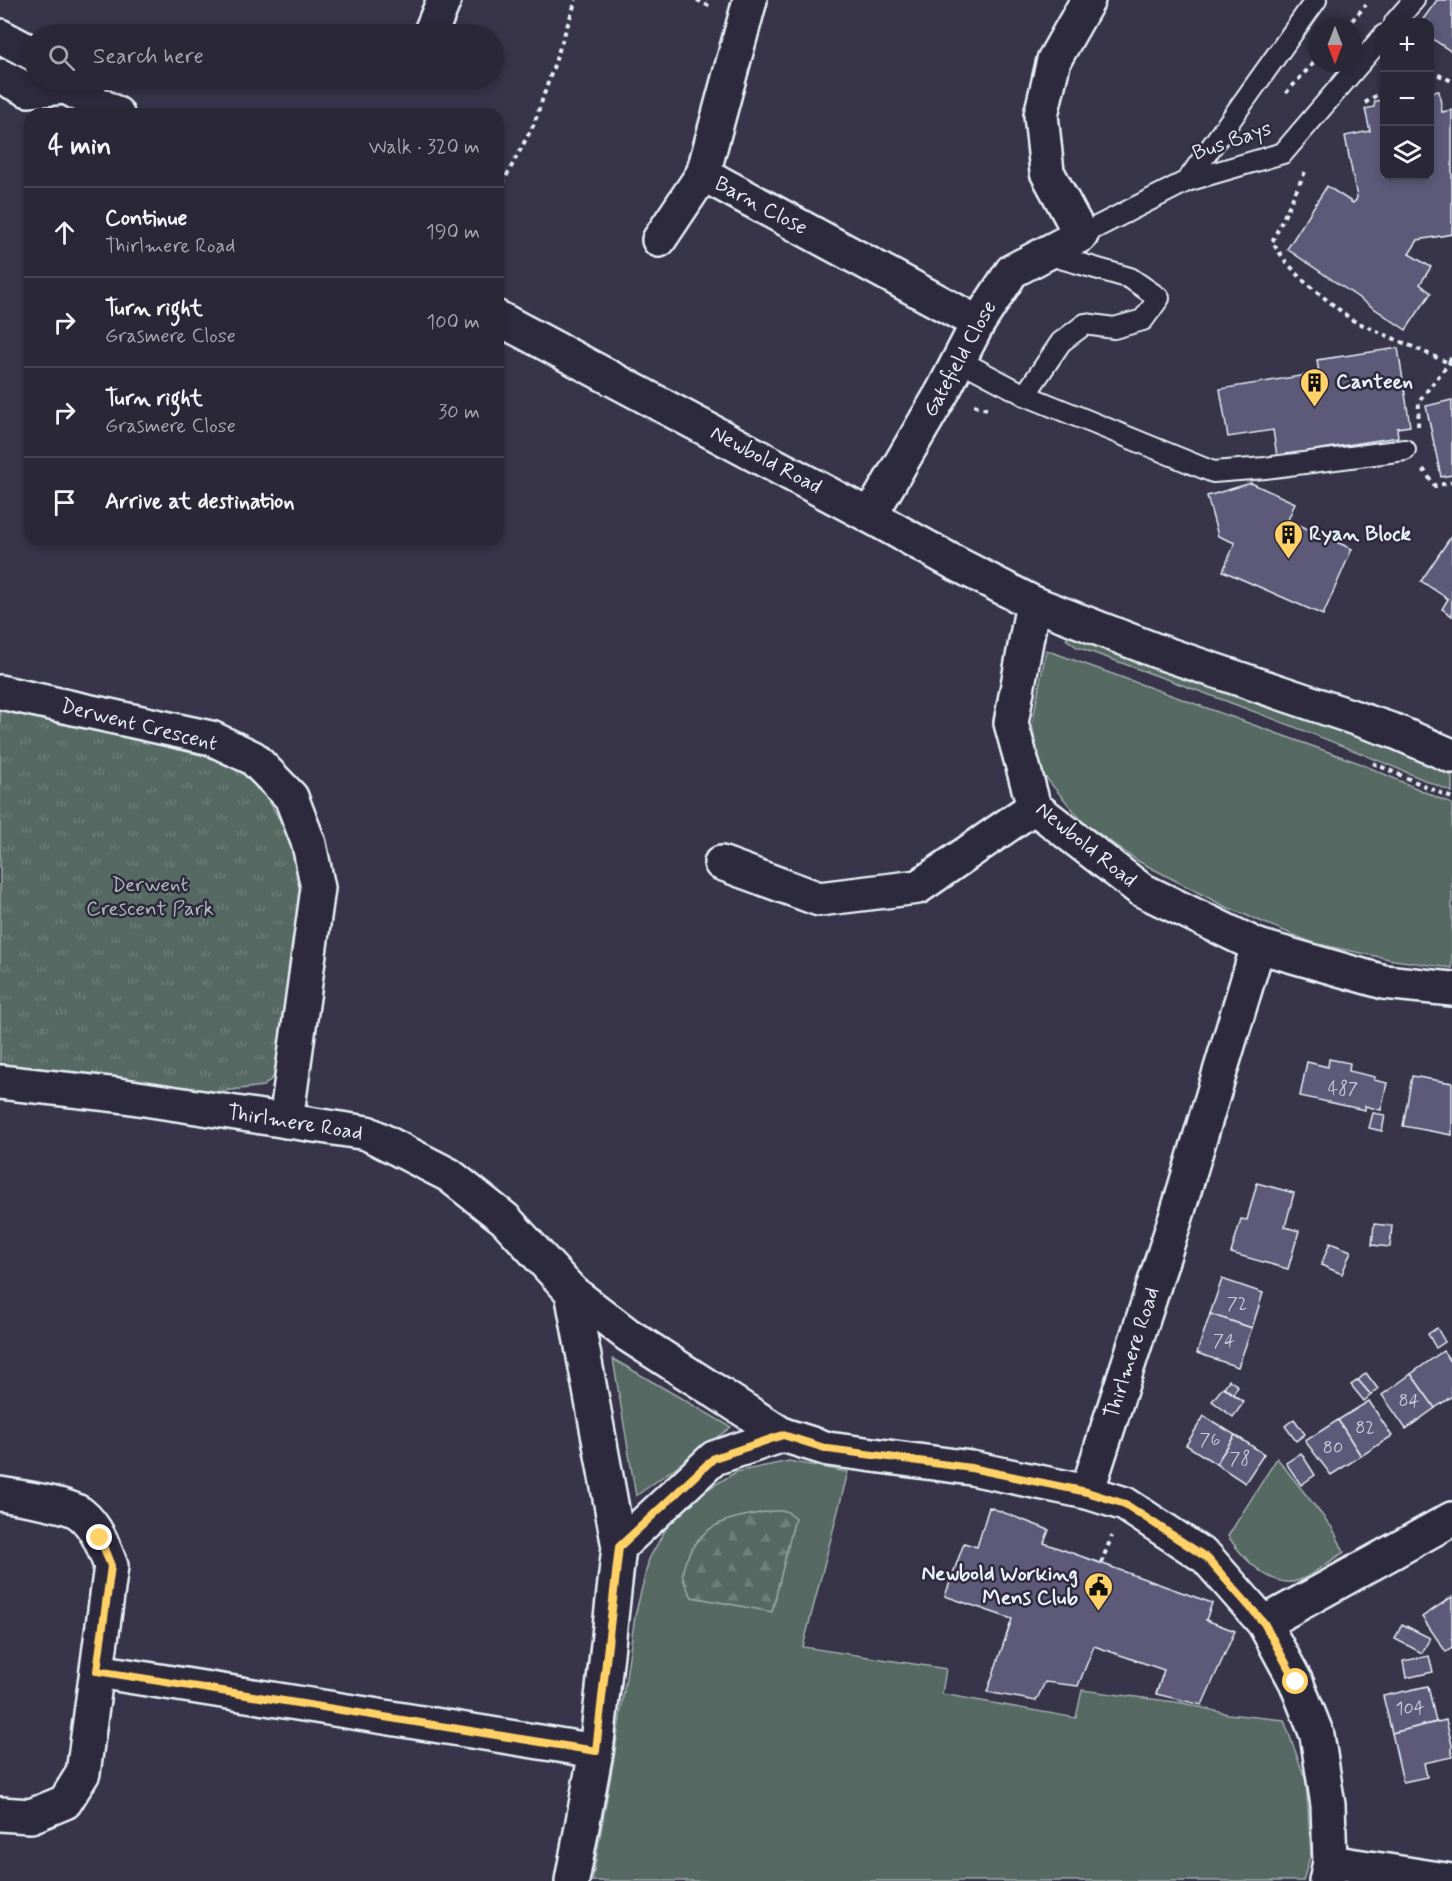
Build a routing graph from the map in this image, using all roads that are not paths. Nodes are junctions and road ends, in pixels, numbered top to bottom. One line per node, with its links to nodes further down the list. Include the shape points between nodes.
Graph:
1 (444, 0): 7 (street)
2 (750, 0): 13 (street, Barn Close)
3 (1088, 0): 15 (street, via 1054,60 1041,115 1047,172)
4 (1316, 0): 14 (lane, Bus Bays)
5 (1414, 0): 6 (lane)
6 (1398, 18)
7 (434, 24)
8 (1380, 39): 14 (lane, Bus Bays, via 1282,153)
9 (0, 76): 10 (street)
10 (24, 88)
11 (75, 90): 12 (street)
12 (107, 108)
13 (703, 174): 16 (street); 19 (street, Barn Close)
14 (1187, 181): 15 (lane, Bus Bays)
15 (1081, 235): 17 (street, Gatefield Close)
16 (659, 240)
17 (1046, 254): 19 (street, Gatefield Close, via 1012,271); 21 (lane, via 1130,278 1159,298 1143,320 1114,328 1085,324 1061,342)
18 (504, 321): 23 (street, Newbold Road)
19 (978, 323): 20 (street, Gatefield Close)
20 (959, 360): 21 (lane); 23 (street, Gatefield Close)
21 (1025, 395): 22 (lane, via 1213,472)
22 (1411, 455)
23 (870, 516): 24 (street, Newbold Road)
24 (1033, 603): 26 (street, Newbold Road, via 1157,651 1394,731); 27 (street, Newbold Road, via 1011,723)
25 (0, 692): 32 (street, Derwent Crescent, via 211,738 253,758 291,797 309,844 318,888)
26 (1452, 756)
27 (1034, 807): 28 (street, via 918,886 819,899); 29 (street, Newbold Road, via 1140,889)
28 (721, 863)
29 (1257, 946): 30 (street, Newbold Road, via 1384,982); 35 (street, Thirlmere Road, via 1177,1214)
30 (1452, 989)
31 (0, 1082): 32 (street, Thirlmere Road, via 118,1095)
32 (286, 1121): 33 (street, Thirlmere Road, via 368,1133 449,1174 505,1219)
33 (572, 1292): 34 (street, Thirlmere Road, via 628,1335); 38 (street)
34 (783, 1435): 35 (street, Thirlmere Road, via 828,1449 971,1468); 38 (street, via 714,1458)
35 (1087, 1492): 39 (street, Thirlmere Road, via 1125,1504 1207,1558)
36 (0, 1494): 40 (street, via 43,1501 80,1513 100,1538 111,1566)
37 (1452, 1519): 39 (street)
38 (619, 1547): 41 (street)
39 (1264, 1623): 43 (street, Thirlmere Road, via 1296,1682 1317,1735 1328,1805)
40 (97, 1671): 41 (street); 42 (street, via 83,1773 65,1802 31,1816)
41 (596, 1751): 44 (street)
42 (0, 1814)
43 (1328, 1872): 45 (street)
44 (572, 1881)
45 (1452, 1881)

